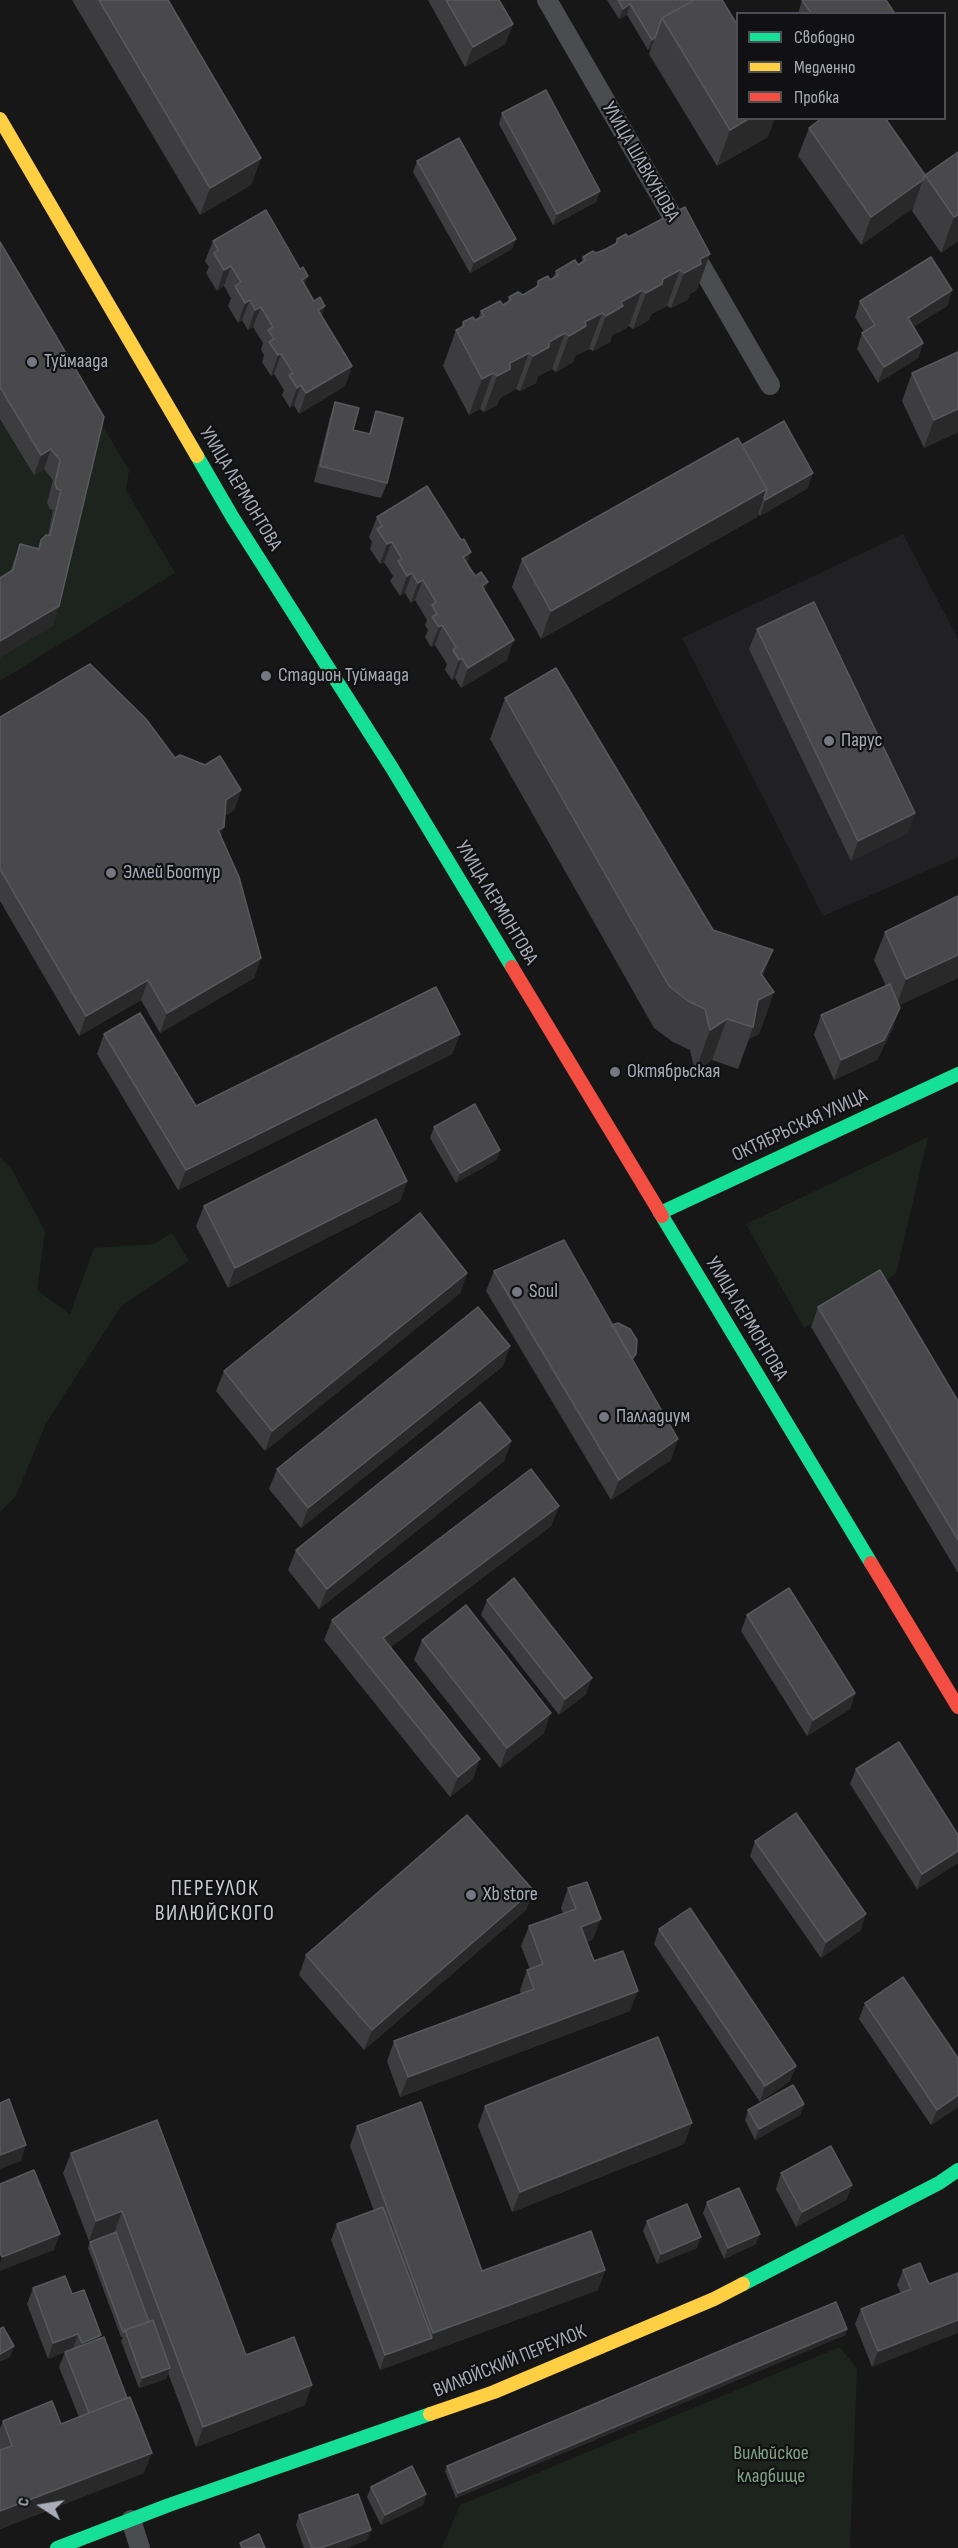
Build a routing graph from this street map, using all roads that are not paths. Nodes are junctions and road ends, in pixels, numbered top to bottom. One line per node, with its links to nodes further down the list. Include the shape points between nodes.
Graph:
1 (547, 0): 3 (street, УЛИЦА ШАВКУНОВА)
2 (0, 119): 5 (main road, УЛИЦА ЛЕРМОНТОВА, via 233,518 392,768)
3 (770, 385)
4 (958, 1074): 5 (main road, ОКТЯБРЬСКАЯ УЛИЦА)
5 (660, 1213): 6 (main road, УЛИЦА ЛЕРМОНТОВА)
6 (958, 1707)
7 (958, 2170): 8 (main road, ВИЛЮЙСКИЙ ПЕРЕУЛОК, via 714,2299 494,2392)
8 (131, 2520): 9 (main road, ВИЛЮЙСКИЙ ПЕРЕУЛОК); 10 (street)
9 (57, 2548)
10 (140, 2548)

